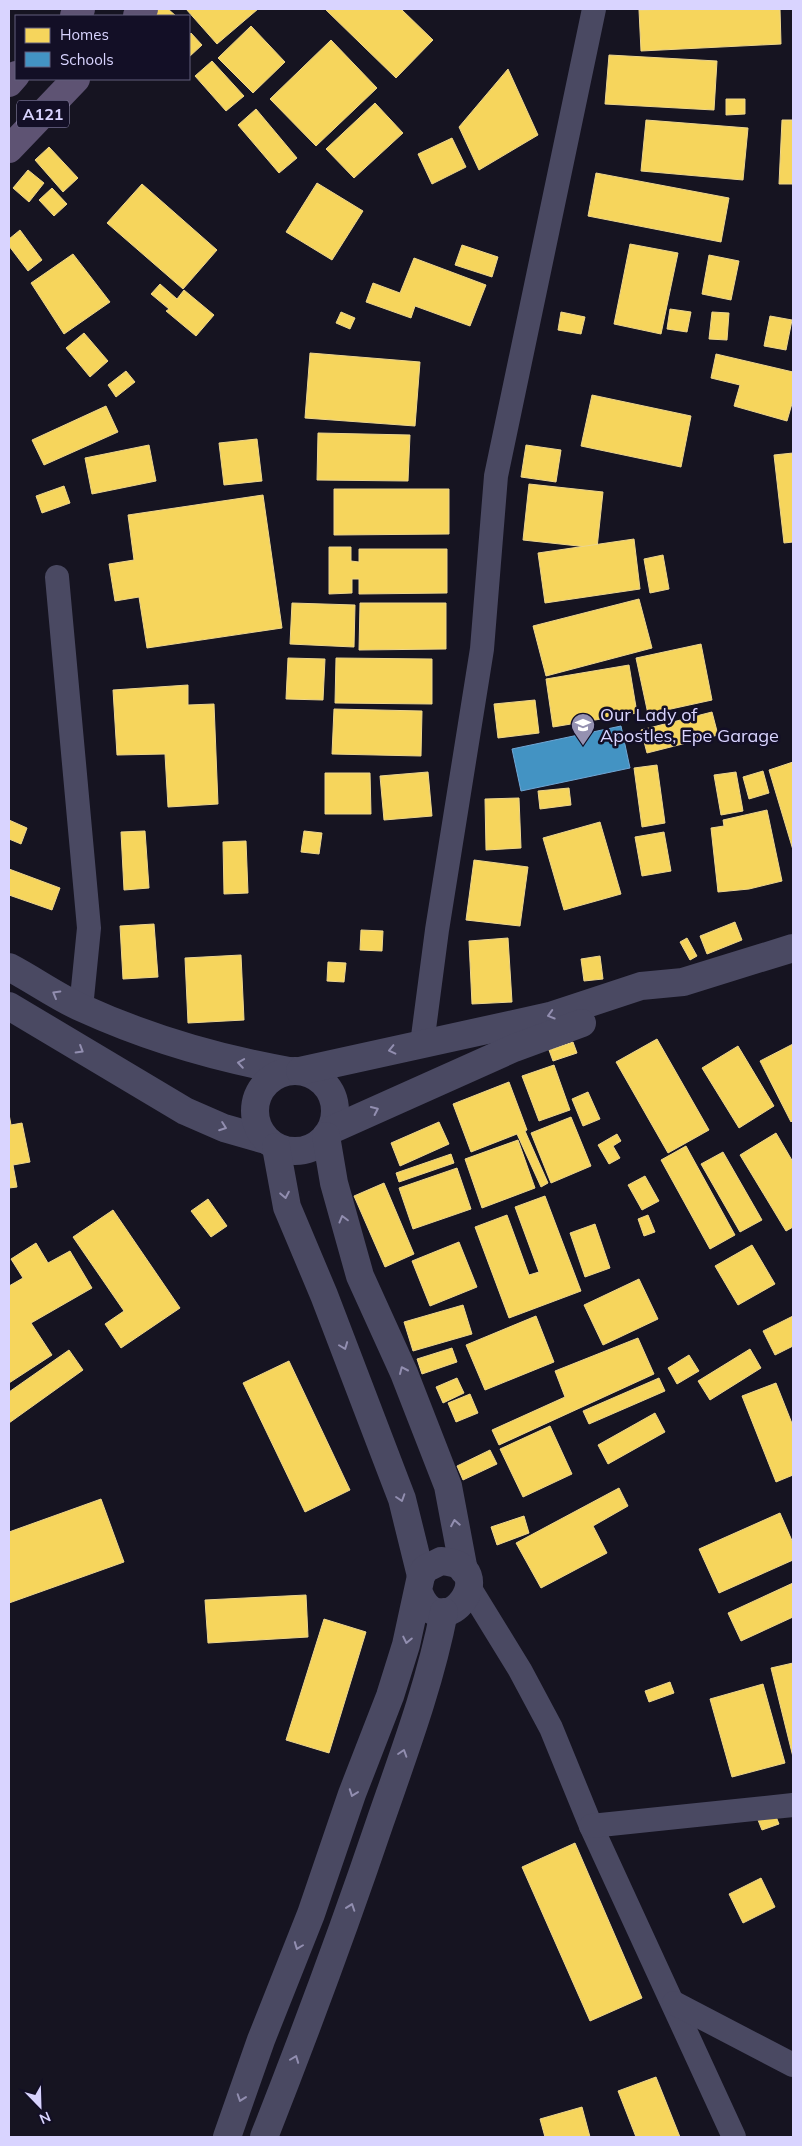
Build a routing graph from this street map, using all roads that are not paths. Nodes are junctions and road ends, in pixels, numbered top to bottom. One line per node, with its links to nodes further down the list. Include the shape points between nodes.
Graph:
1 (594, 9): 10 (street, via 496,476 482,649)
2 (75, 80): 3 (main road, A121)
3 (9, 149)
4 (57, 577): 9 (street, via 89,928)
5 (793, 948): 7 (street)
6 (9, 967): 9 (street, one-way to 6)
7 (683, 982): 10 (street, one-way to 10, via 640,986 550,1016); 12 (street, one-way to 7, via 514,1048 654,997)
8 (9, 1006): 13 (street, one-way to 13, via 185,1111)
9 (81, 1008): 11 (street, one-way to 9, via 232,1061 176,1046)
10 (422, 1044): 11 (street, one-way to 11)
11 (294, 1071): 12 (street, via 319,1077 332,1092 336,1112); 13 (street, via 277,1074 266,1082 255,1104 258,1129)
12 (328, 1133): 13 (street, via 316,1145 303,1150 289,1151); 14 (street, one-way to 12, via 448,1486 404,1373 360,1276 334,1183)
13 (271, 1143): 15 (street, one-way to 15, via 287,1207 324,1294 402,1499)
14 (467, 1579): 15 (street, via 450,1562 441,1561 425,1569); 16 (street, via 463,1602 457,1608); 18 (street, via 551,1728)
15 (420, 1585): 16 (street, via 428,1607); 21 (street, one-way to 21, via 390,1696)
16 (444, 1612): 22 (street, one-way to 16, via 324,1986 392,1788 436,1654)
17 (793, 1805): 18 (street)
18 (591, 1826): 19 (street)
19 (674, 2003): 20 (street); 23 (street)
20 (793, 2065)
21 (227, 2137)
22 (264, 2137)
23 (734, 2137)

